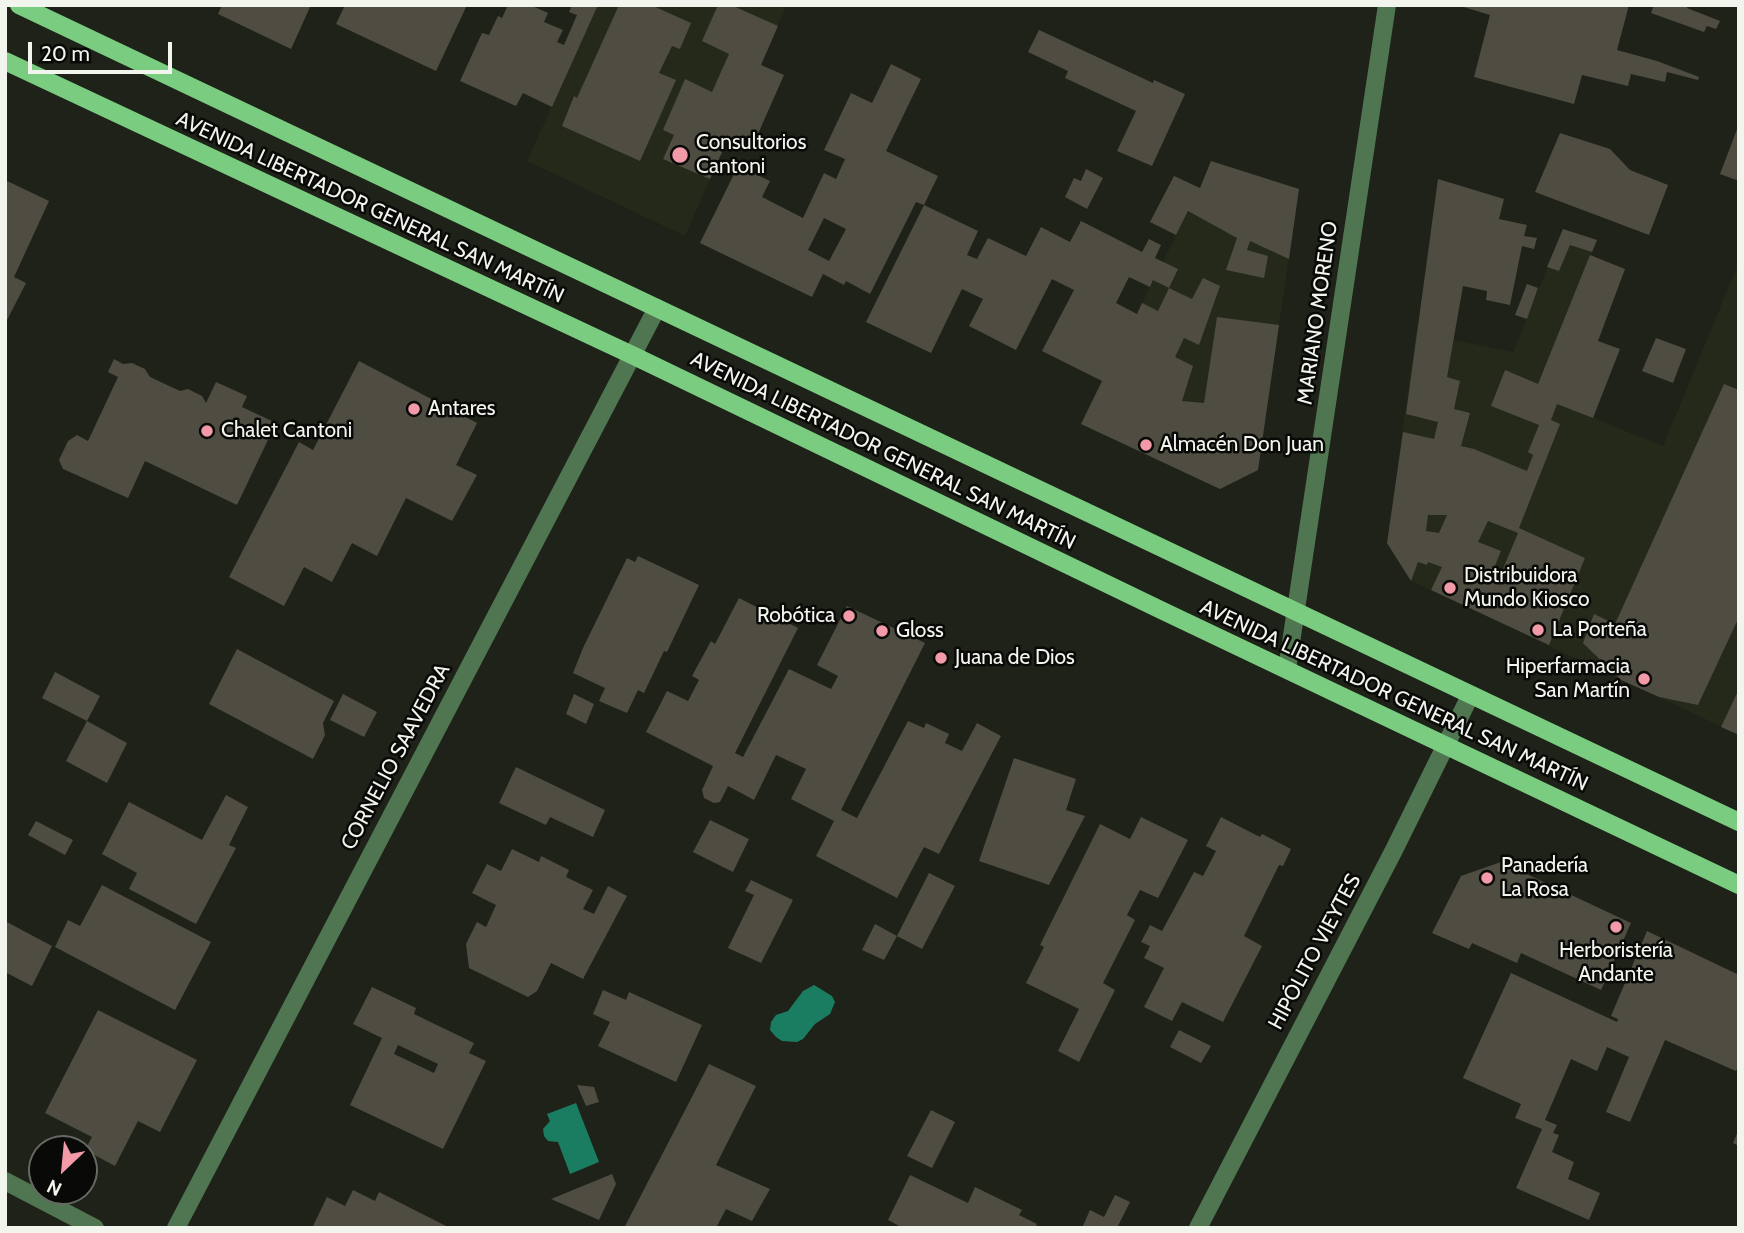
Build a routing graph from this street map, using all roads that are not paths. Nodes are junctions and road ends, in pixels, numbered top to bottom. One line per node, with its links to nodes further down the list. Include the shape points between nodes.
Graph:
1 (19, 5): 4 (main road, AVENIDA LIBERTADOR GENERAL SAN MARTÍN)
2 (1387, 5): 6 (street, MARIANO MORENO)
3 (5, 61): 5 (main road, AVENIDA LIBERTADOR GENERAL SAN MARTÍN)
4 (657, 308): 5 (street, CORNELIO SAAVEDRA); 6 (main road, AVENIDA LIBERTADOR GENERAL SAN MARTÍN)
5 (632, 355): 7 (main road, AVENIDA LIBERTADOR GENERAL SAN MARTÍN); 14 (street, CORNELIO SAAVEDRA)
6 (1296, 612): 7 (street, MARIANO MORENO); 8 (main road, AVENIDA LIBERTADOR GENERAL SAN MARTÍN)
7 (1287, 670): 9 (main road, AVENIDA LIBERTADOR GENERAL SAN MARTÍN)
8 (1470, 696): 9 (street, HIPÓLITO VIEYTES); 10 (main road, AVENIDA LIBERTADOR GENERAL SAN MARTÍN)
9 (1445, 746): 11 (main road, AVENIDA LIBERTADOR GENERAL SAN MARTÍN); 15 (street, HIPÓLITO VIEYTES)
10 (1739, 822)
11 (1739, 885)
12 (5, 1181): 13 (street)
13 (95, 1228)
14 (176, 1228)
15 (1198, 1228)

